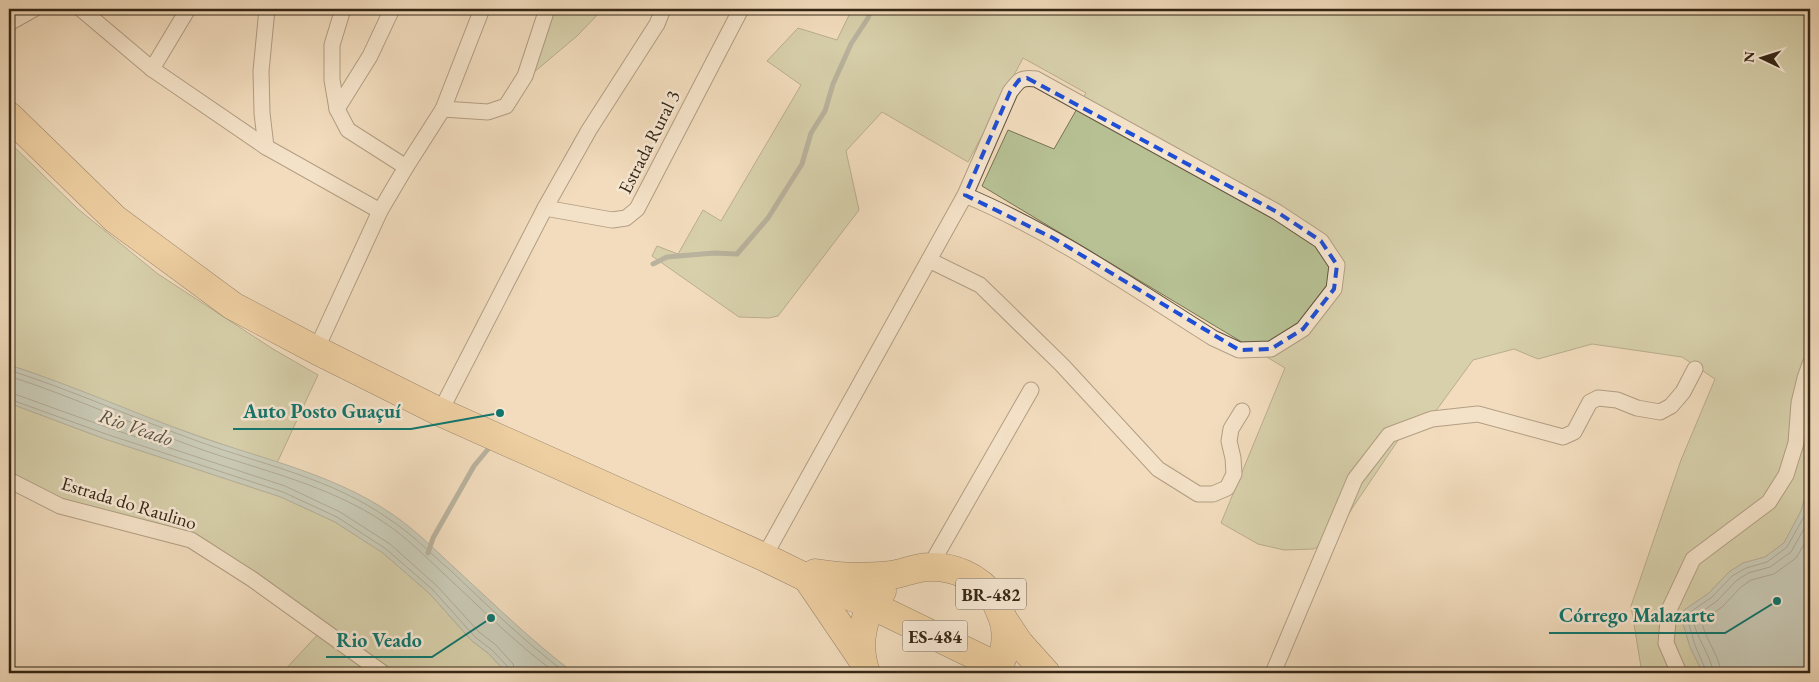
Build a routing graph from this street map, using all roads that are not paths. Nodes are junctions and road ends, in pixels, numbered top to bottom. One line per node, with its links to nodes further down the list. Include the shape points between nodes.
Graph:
1 (34, 9): 11 (street)
2 (80, 9): 12 (street)
3 (188, 9): 12 (street)
4 (268, 9): 16 (street, via 262,71)
5 (343, 9): 13 (street, via 332,45 332,80)
6 (392, 9): 13 (street, via 370,56)
7 (482, 9): 14 (street)
8 (547, 9): 14 (street, via 525,76 506,106 488,112)
9 (663, 9): 19 (street)
10 (741, 9): 19 (street, Estrada Rural 3, via 637,209 626,218 612,220)
11 (9, 22)
12 (152, 69): 16 (street)
13 (337, 109): 17 (street, via 348,130)
14 (444, 109): 17 (street)
15 (9, 116): 22 (highway, BR-482, via 115,219 234,306)
16 (266, 147): 20 (street)
17 (406, 167): 20 (street)
18 (965, 195): 18 (street, via 1010,92 1019,80 1036,80 1277,212 1320,241 1337,265 1334,289 1302,329 1271,349 1239,350 1213,338 1053,238 1002,210); 21 (street)
19 (546, 208): 27 (street)
20 (380, 211): 22 (street)
21 (928, 260): 26 (street, via 980,284 1039,341 1158,469 1198,494 1213,494 1227,488 1234,474 1229,441 1231,429); 30 (street)
22 (316, 350): 27 (highway, BR-482)
23 (1810, 364): 38 (street, via 1800,403 1796,443 1786,474 1769,502 1693,559 1669,610 1666,643)
24 (1695, 369): 37 (street, via 1683,392 1671,406 1660,412 1598,398 1590,402 1574,432 1563,437 1478,414 1432,419 1389,435 1355,479)
25 (1030, 390): 29 (street)
26 (1242, 411)
27 (440, 412): 30 (highway, BR-482)
28 (9, 480): 35 (street, Estrada do Raulino, via 60,506 191,540 252,579)
29 (926, 567): 30 (highway, BR-482, via 892,575 851,576); 31 (highway, via 897,580); 32 (highway, BR-482, via 954,569 976,580 993,597)
30 (786, 568): 31 (highway, ES-484); 33 (highway)
31 (871, 605): 33 (highway, via 861,643); 34 (highway, ES-484)
32 (1003, 619): 34 (highway, BR-482, via 1006,643); 36 (highway)
33 (864, 666)
34 (997, 670)
35 (383, 673)
36 (1046, 673)
37 (1273, 673)
38 (1679, 673)

